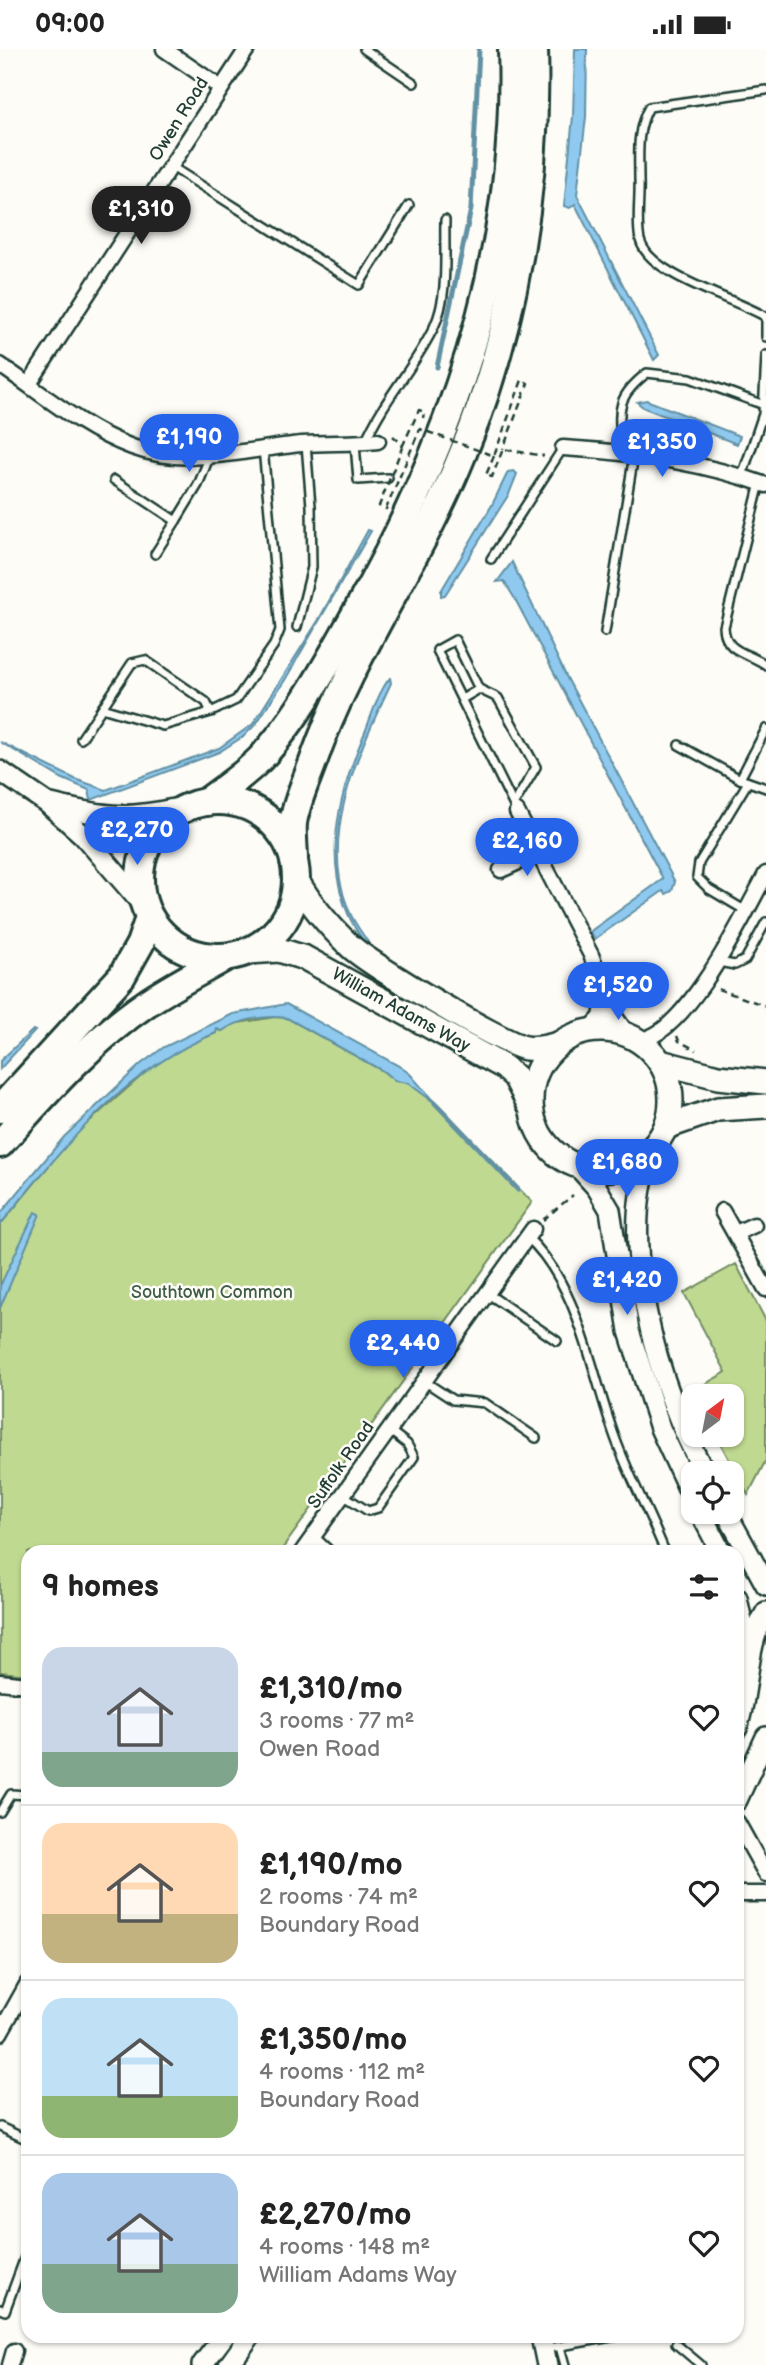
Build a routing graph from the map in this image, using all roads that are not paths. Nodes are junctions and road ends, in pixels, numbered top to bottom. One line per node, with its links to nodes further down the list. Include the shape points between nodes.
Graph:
1 (164, 49): 7 (street)
2 (247, 49): 7 (street, Owen Road)
3 (364, 49): 6 (lane)
4 (512, 49): 44 (highway, via 506,178 490,280 463,378 429,471 342,638 280,736 238,778)
5 (534, 49): 47 (highway, via 531,164 495,359 463,453 322,735 293,822)
6 (414, 83)
7 (221, 88): 9 (street, Owen Road)
8 (766, 90): 12 (lane, via 649,107 639,134 640,241 675,277 766,317)
9 (172, 167): 10 (lane, via 359,285); 15 (street, Owen Road)
10 (409, 205)
11 (445, 220): 17 (lane, via 442,299 435,326 378,412)
12 (766, 337)
13 (766, 355): 16 (lane)
14 (0, 365): 15 (street)
15 (29, 384): 22 (street, via 57,407 132,447)
16 (764, 411): 21 (lane, via 690,377 647,373 621,400); 23 (lane)
17 (366, 443): 18 (street); 24 (lane, via 358,480)
18 (306, 444): 19 (street); 30 (lane, via 312,567)
19 (263, 448): 22 (street); 36 (lane, via 280,630 236,699)
20 (563, 448): 21 (street); 29 (lane)
21 (628, 454): 23 (street); 31 (lane)
22 (209, 458): 27 (lane)
23 (742, 477): 26 (street)
24 (388, 478)
25 (114, 480): 27 (lane)
26 (763, 484): 32 (lane, via 724,637 733,649)
27 (176, 521): 28 (lane)
28 (155, 554)
29 (491, 559)
30 (297, 627)
31 (605, 632)
32 (766, 665)
33 (479, 689): 34 (lane); 34 (lane, via 455,640 437,650); 45 (lane, via 498,698 536,767)
34 (462, 699): 45 (lane)
35 (102, 708): 36 (lane, via 163,726); 36 (lane, via 132,663 145,660 206,702); 38 (lane)
36 (211, 712)
37 (766, 729): 41 (lane)
38 (81, 739)
39 (679, 745): 41 (lane)
40 (0, 771): 43 (street)
41 (744, 781): 42 (lane); 50 (lane, via 699,863 698,877)
42 (766, 787)
43 (47, 803): 44 (street, via 131,818); 51 (street, via 100,852)
44 (197, 804): 47 (highway, via 229,801 251,808 285,839); 51 (highway, via 171,816 146,847 140,887)
45 (516, 808): 46 (street)
46 (538, 853): 48 (street); 55 (street)
47 (295, 869): 53 (highway, via 293,902 283,923 268,940); 58 (main road, William Adams Way, via 307,899 352,948 389,973 513,1044 541,1049)
48 (501, 870)
49 (766, 874): 50 (street)
50 (746, 911): 54 (street)
51 (147, 912): 53 (highway, via 163,936 182,949 203,956); 63 (highway, via 140,944 122,976)
52 (766, 922): 54 (lane, via 745,960 735,965)
53 (237, 954): 62 (main road, William Adams Way, via 279,950 328,969 503,1067); 65 (highway, via 146,1004 112,1030)
54 (717, 962): 57 (street, via 659,1035)
55 (606, 991): 56 (street, via 601,1017); 57 (street, via 614,1015)
56 (588, 1031): 57 (main road, via 615,1031); 58 (main road)
57 (633, 1038): 59 (main road)
58 (558, 1044): 62 (main road, via 542,1062 533,1084)
59 (660, 1062): 60 (main road, via 718,1077); 64 (main road, via 671,1094)
60 (766, 1082)
61 (766, 1106): 64 (main road, via 718,1109)
62 (531, 1108): 67 (main road, via 547,1145 563,1161)
63 (0, 1109)
64 (666, 1127): 66 (main road)
65 (0, 1144)
66 (652, 1150): 67 (main road, via 618,1169); 78 (street, via 637,1200 648,1331)
67 (579, 1168): 79 (street, via 610,1210 629,1331 660,1429)
68 (722, 1211): 71 (street)
69 (754, 1225): 71 (street)
70 (530, 1233): 73 (street, Suffolk Road); 86 (lane, via 564,1287 617,1441)
71 (736, 1233): 72 (street)
72 (766, 1289)
73 (487, 1293): 74 (lane); 75 (street, Suffolk Road)
74 (557, 1341)
75 (424, 1381): 76 (street, Suffolk Road); 77 (lane, via 453,1400 485,1403)
76 (389, 1430): 80 (street, Suffolk Road); 80 (lane, via 407,1444 414,1457 378,1508 368,1511)
77 (537, 1439)
78 (699, 1461)
79 (681, 1474)
80 (343, 1495): 83 (street, Suffolk Road)
81 (706, 1524): 87 (street)
82 (733, 1524): 88 (street)
83 (312, 1539): 84 (street, Suffolk Road); 85 (street)
84 (307, 1545)
85 (318, 1545)
86 (662, 1545)
87 (716, 1545)
88 (766, 1585)
89 (744, 1596): 90 (street)
90 (765, 1616): 92 (street)
91 (744, 1631): 92 (street)
92 (750, 1659): 95 (street)
93 (0, 1682): 94 (street)
94 (21, 1684)
95 (744, 1704)
96 (766, 1737): 97 (street)
97 (744, 1785)
98 (21, 1795): 99 (lane, via 11,1794)
99 (0, 1812)
100 (744, 1835): 101 (street)
101 (766, 1874)
102 (744, 1894): 103 (street)
103 (766, 1894)
104 (21, 1999): 105 (street)
105 (0, 2033)
106 (0, 2127): 107 (lane)
107 (21, 2137)
108 (21, 2268): 109 (lane, via 5,2311)
109 (0, 2309)
110 (219, 2343): 115 (street)
111 (245, 2343): 116 (street)
112 (580, 2343): 114 (lane)
113 (676, 2344): 118 (lane)
114 (548, 2349): 117 (lane)
115 (202, 2365)
116 (229, 2365)
117 (565, 2365)
118 (701, 2365)

